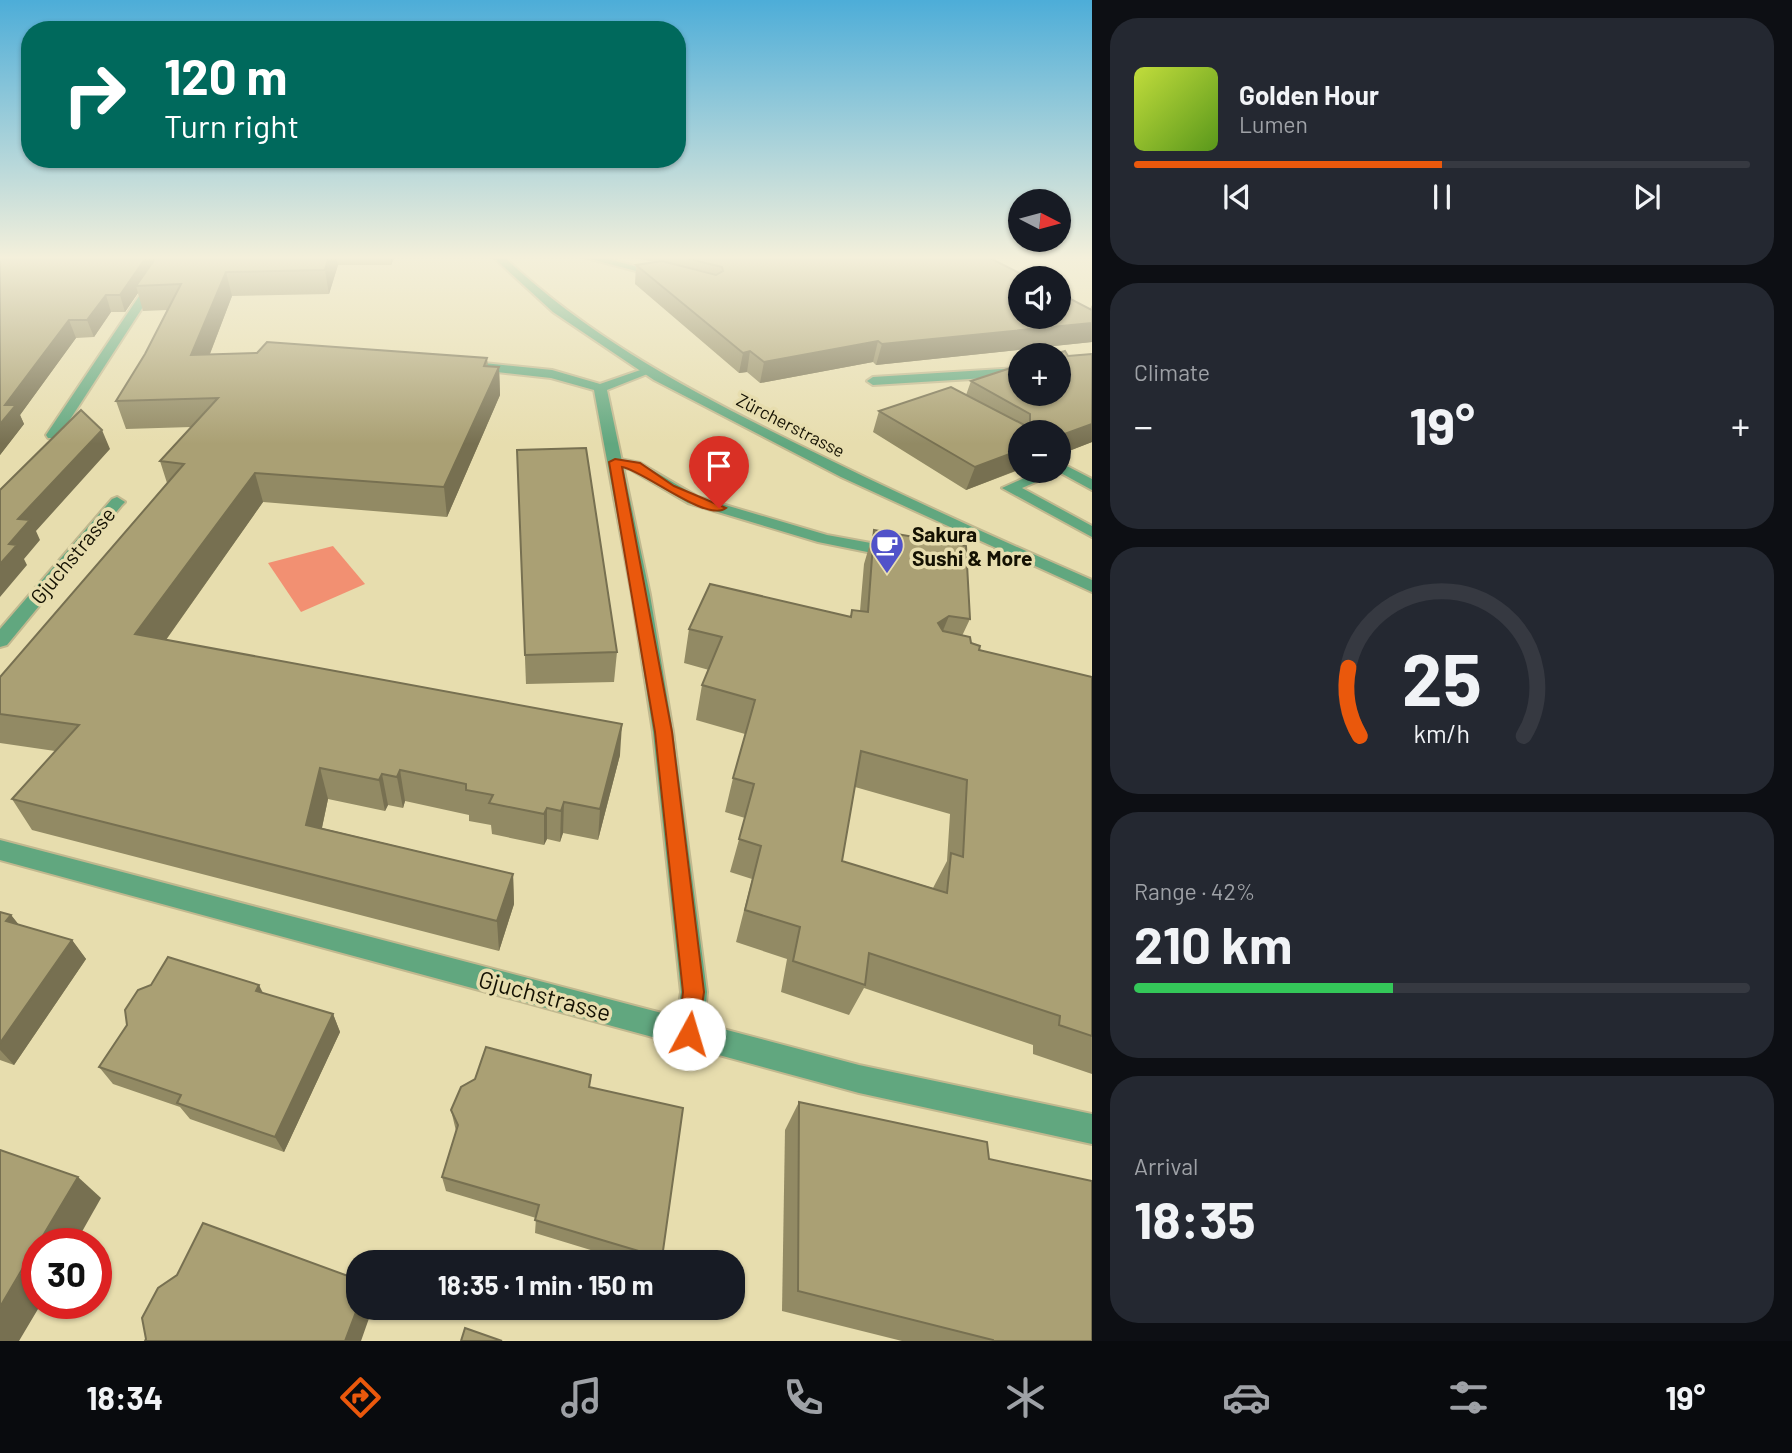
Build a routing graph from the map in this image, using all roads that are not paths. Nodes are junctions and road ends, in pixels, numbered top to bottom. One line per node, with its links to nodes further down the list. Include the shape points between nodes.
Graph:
1 (130, 319): 10 (street)
2 (569, 319): 4 (street, Zürcherstrasse)
3 (460, 364): 8 (street, via 552,374)
4 (649, 371): 8 (street); 18 (street, Zürcherstrasse, via 832,467)
5 (1008, 373): 6 (street)
6 (917, 379): 7 (street); 9 (street)
7 (873, 381)
8 (600, 388): 11 (street)
9 (931, 393)
10 (53, 435)
11 (615, 462): 17 (street, via 635,466 693,500 824,539); 21 (street, via 663,732 694,992)
12 (1071, 475): 14 (street)
13 (1023, 483): 16 (street, via 1010,488)
14 (1092, 485)
15 (117, 502): 19 (street, Gjuchstrasse)
16 (1092, 532)
17 (903, 554)
18 (1092, 587)
19 (0, 641)
20 (0, 850): 21 (street, Gjuchstrasse)
21 (689, 1034): 22 (street, Gjuchstrasse, via 859,1079)
22 (1092, 1129)

